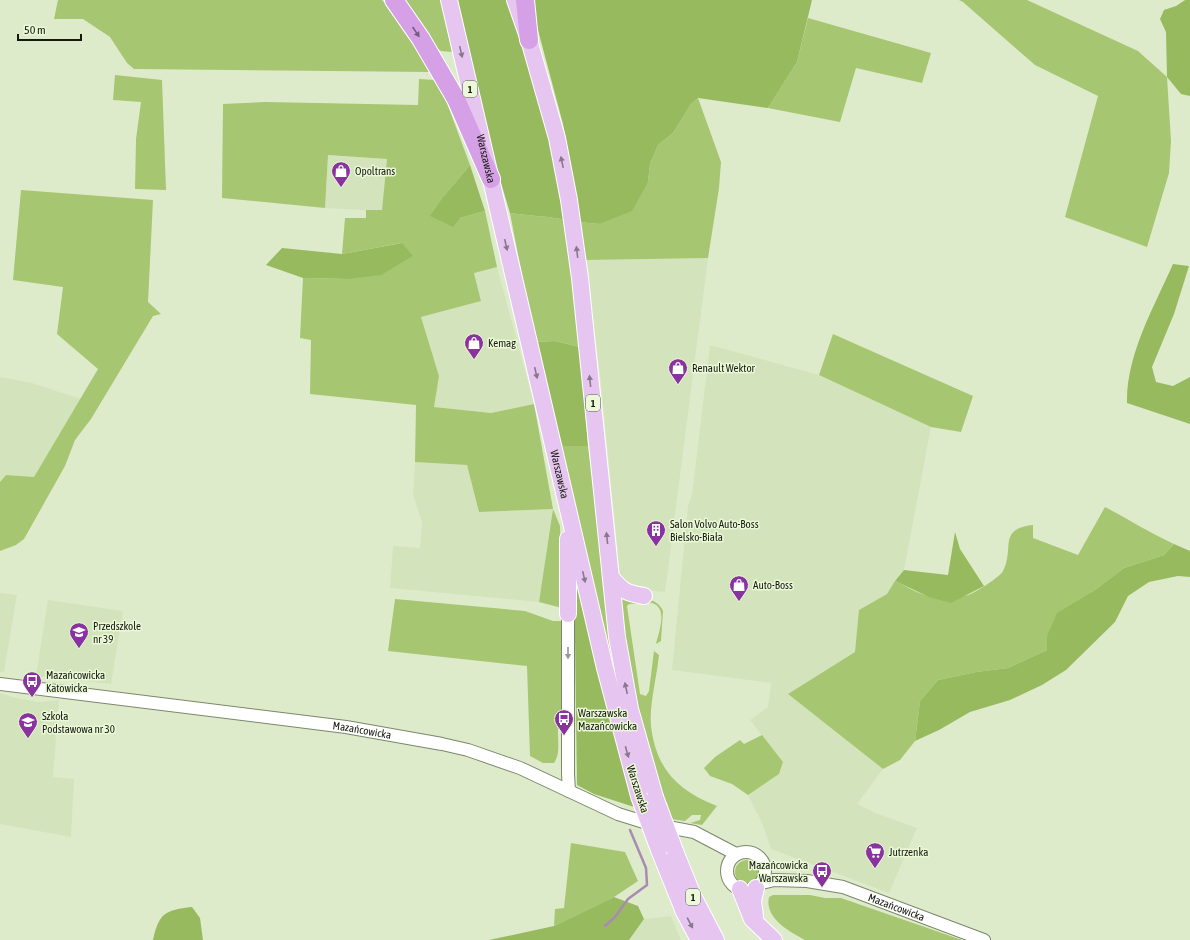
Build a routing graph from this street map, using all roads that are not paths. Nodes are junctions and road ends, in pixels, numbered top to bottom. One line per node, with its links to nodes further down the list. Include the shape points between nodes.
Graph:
1 (394, 0): 6 (highway, one-way to 6, via 421,39 456,99)
2 (449, 0): 6 (main road, Warszawska / 1, one-way to 6)
3 (515, 0): 5 (main road, Warszawska / 1)
4 (525, 0): 5 (highway)
5 (529, 40): 8 (main road, Warszawska / 1, one-way to 5, via 574,229 557,138)
6 (491, 179): 7 (main road, Warszawska / 1, one-way to 7)
7 (568, 512): 10 (main road); 13 (main road, Warszawska / 1, one-way to 13, via 616,713)
8 (611, 577): 9 (main road, via 627,594); 13 (main road, Warszawska / 1, one-way to 8, via 638,740 623,675)
9 (644, 596)
10 (568, 614): 12 (street, one-way to 12)
11 (0, 684): 12 (street, Mazańcowicka, via 274,717 416,738 494,758)
12 (569, 791): 14 (street, Mazańcowicka, via 618,814 647,823 687,830)
13 (647, 796): 15 (main road, Warszawska / 1, bridge)
14 (708, 840): 16 (street, Mazańcowicka); 17 (street, Mazańcowicka)
15 (667, 851): 21 (main road, Warszawska / 1, one-way to 21, via 684,912); 22 (main road, Warszawska / 1)
16 (736, 854): 17 (street); 18 (street, via 753,853 763,860)
17 (728, 864): 20 (street, via 730,882)
18 (766, 867): 19 (street, Mazańcowicka); 20 (street, via 766,873)
19 (808, 881): 20 (street, Mazańcowicka, via 774,880); 24 (street, Mazańcowicka, via 852,889)
20 (753, 887): 23 (main road, via 753,906 759,925)
21 (699, 940)
22 (716, 940)
23 (774, 940)
24 (984, 940)

